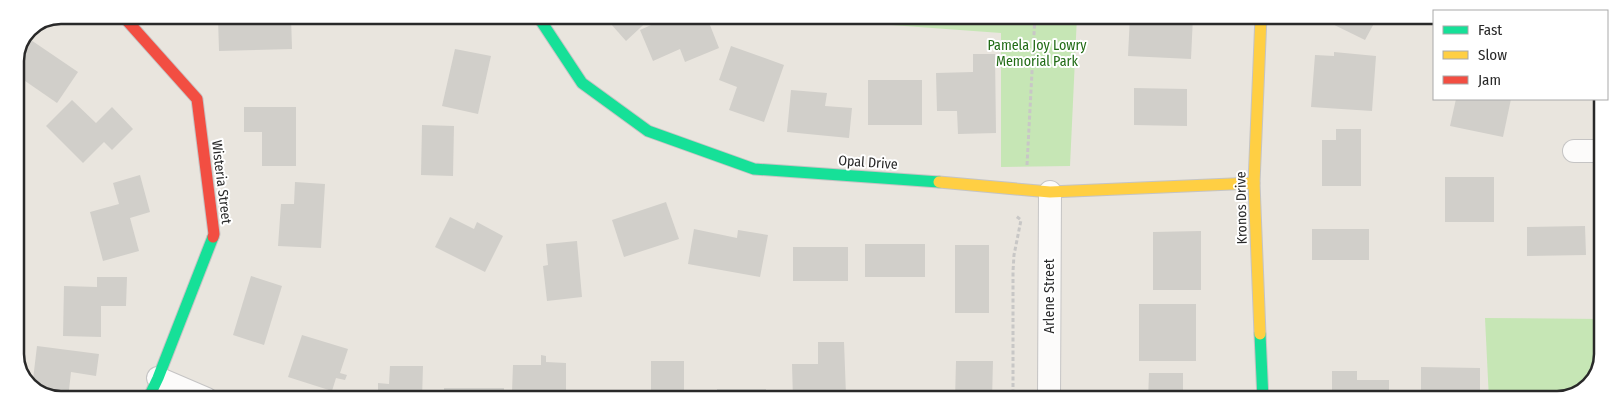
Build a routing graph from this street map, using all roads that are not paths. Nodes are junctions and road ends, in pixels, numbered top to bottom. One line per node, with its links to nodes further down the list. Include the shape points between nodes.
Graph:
1 (130, 24): 8 (street, Wisteria Street, via 197,99 214,234)
2 (543, 24): 7 (street, Opal Drive, via 582,82 648,131 754,169)
3 (1261, 24): 6 (street, Kronos Drive)
4 (1574, 151): 5 (street)
5 (1594, 151)
6 (1254, 183): 7 (street, Opal Drive); 12 (street, Kronos Drive)
7 (1050, 192): 11 (street, Arlene Street)
8 (158, 378): 9 (street, Wisteria Street); 10 (street)
9 (152, 391)
10 (188, 391)
11 (1049, 391)
12 (1263, 391)

